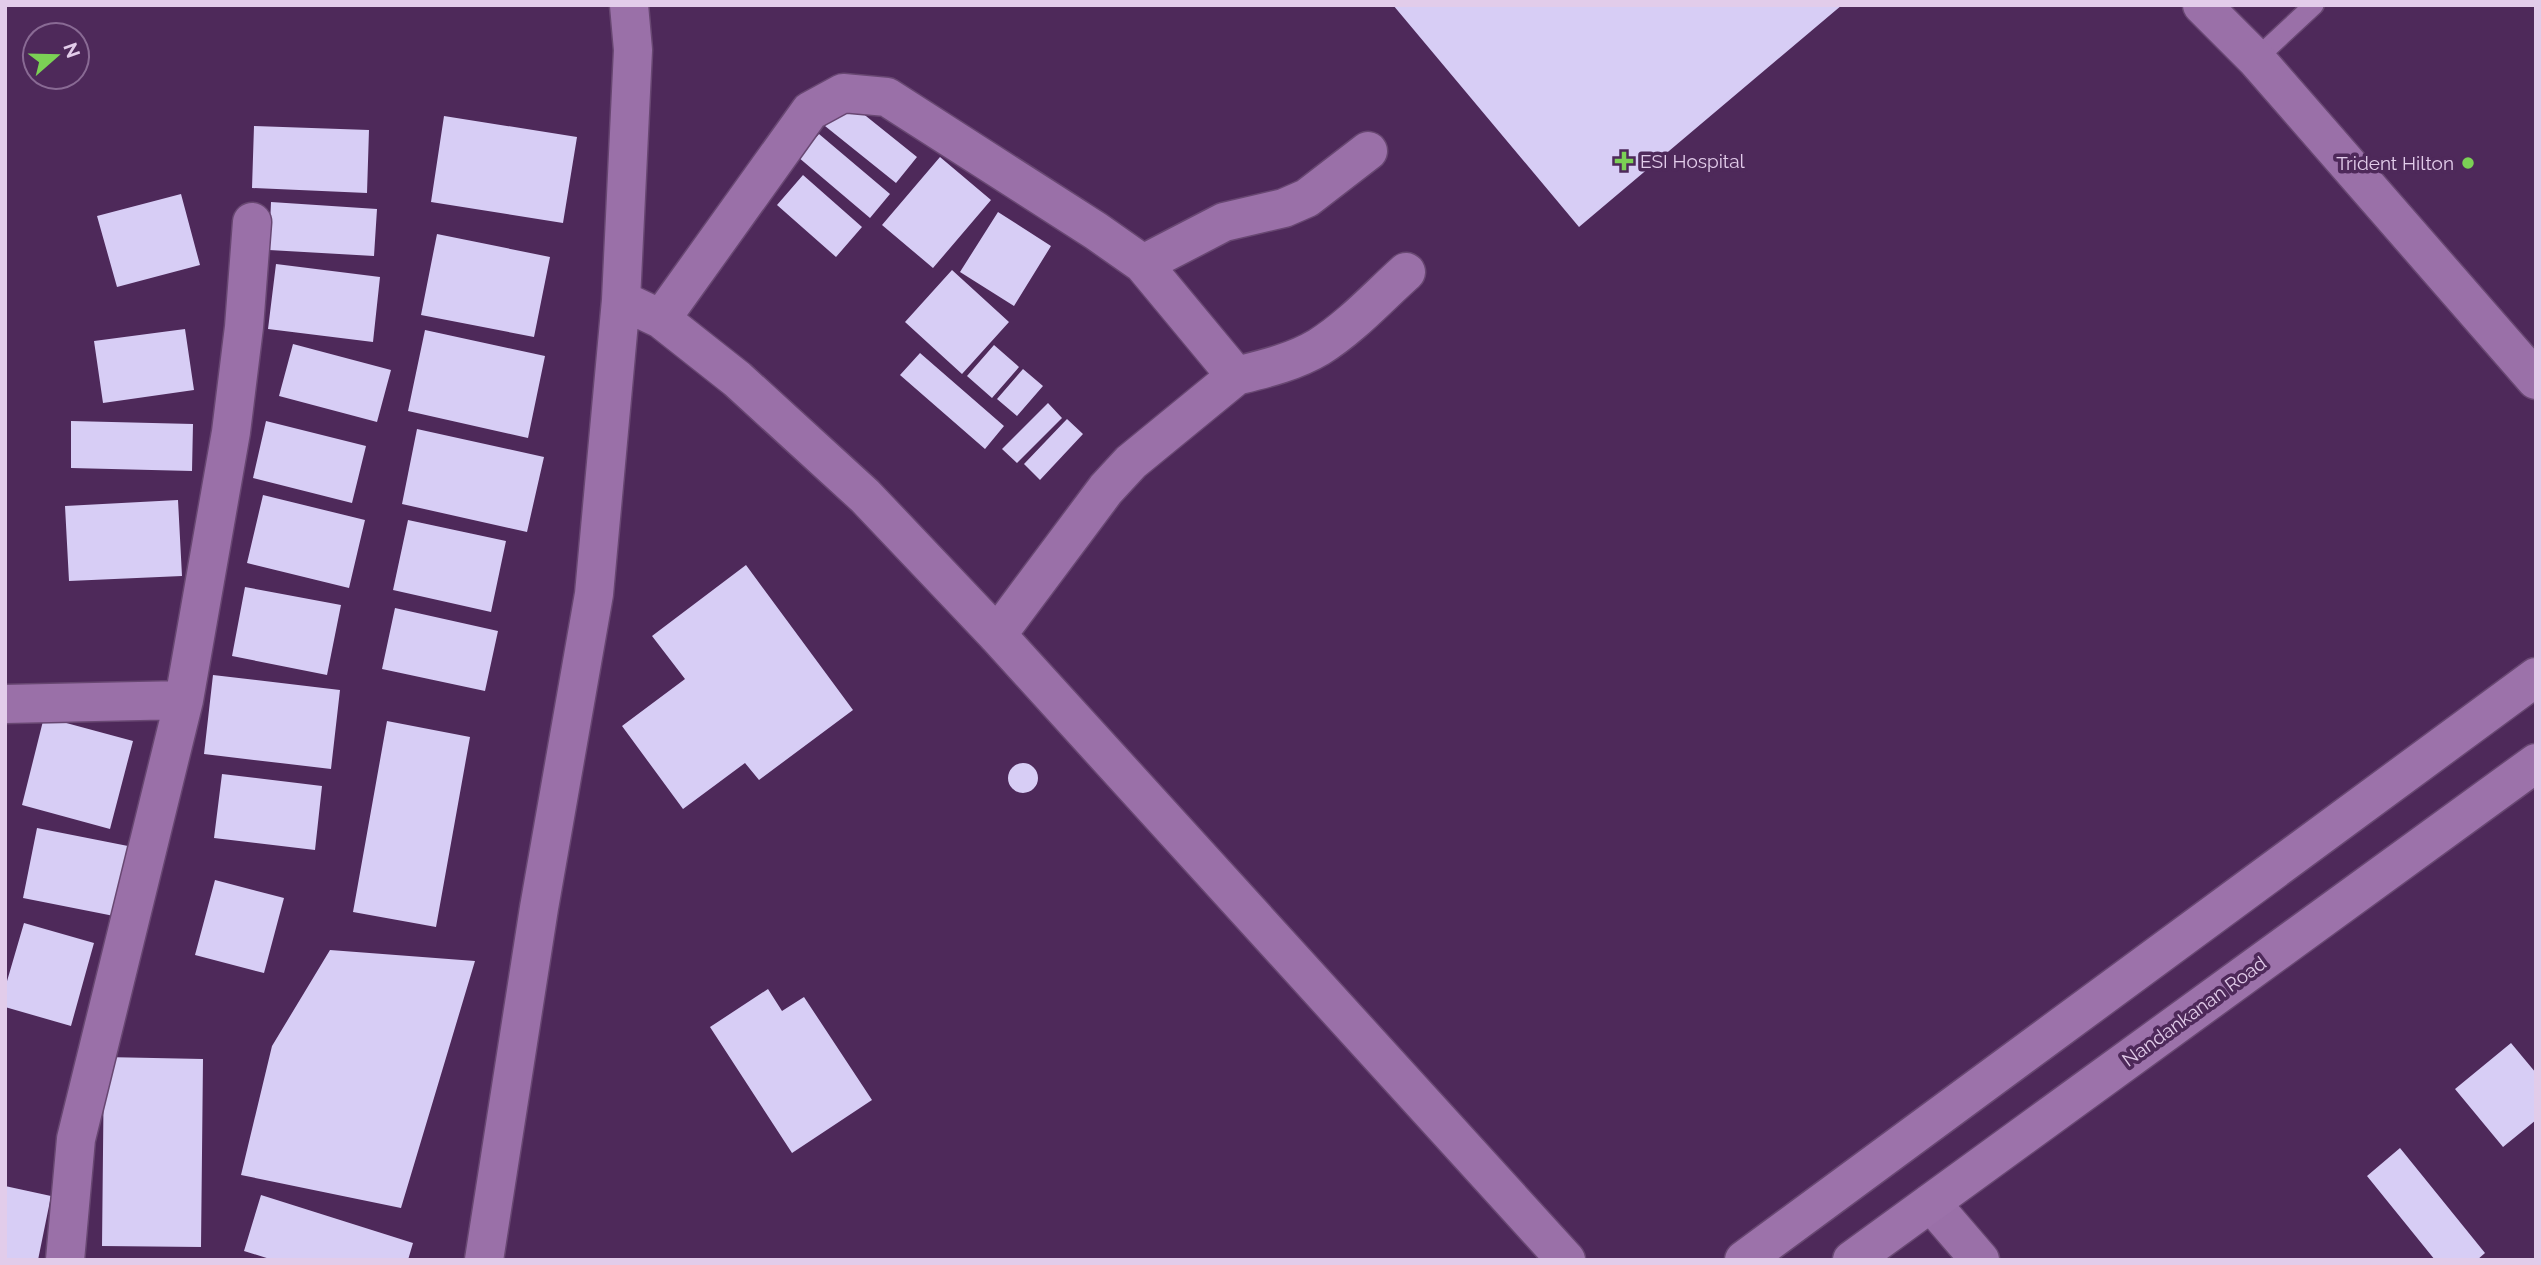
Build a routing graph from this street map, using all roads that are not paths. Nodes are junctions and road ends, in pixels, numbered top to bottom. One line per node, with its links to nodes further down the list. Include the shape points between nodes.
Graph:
1 (629, 5): 9 (street, via 633,50)
2 (2202, 5): 4 (street)
3 (2314, 5): 4 (lane)
4 (2256, 59): 12 (street)
5 (1368, 151): 7 (street, via 1307,198 1224,222)
6 (252, 222): 15 (street, via 231,432)
7 (1143, 264): 10 (street, via 887,97 843,93 810,111); 11 (street)
8 (1406, 272): 11 (street, via 1318,347 1276,366)
9 (621, 300): 10 (street); 20 (street, via 594,594)
10 (661, 319): 13 (street, via 737,379 865,496)
11 (1236, 376): 13 (street, via 1106,489)
12 (2536, 380)
13 (997, 635): 21 (street)
14 (2536, 677): 22 (main road)
15 (184, 700): 16 (street); 19 (street, via 76,1139)
16 (5, 704)
17 (2536, 763): 18 (main road, Nandankanan Road)
18 (1931, 1202): 23 (main road, Nandankanan Road); 24 (street)
19 (65, 1260)
20 (484, 1260)
21 (1566, 1260)
22 (1744, 1260)
23 (1852, 1260)
24 (1980, 1260)

